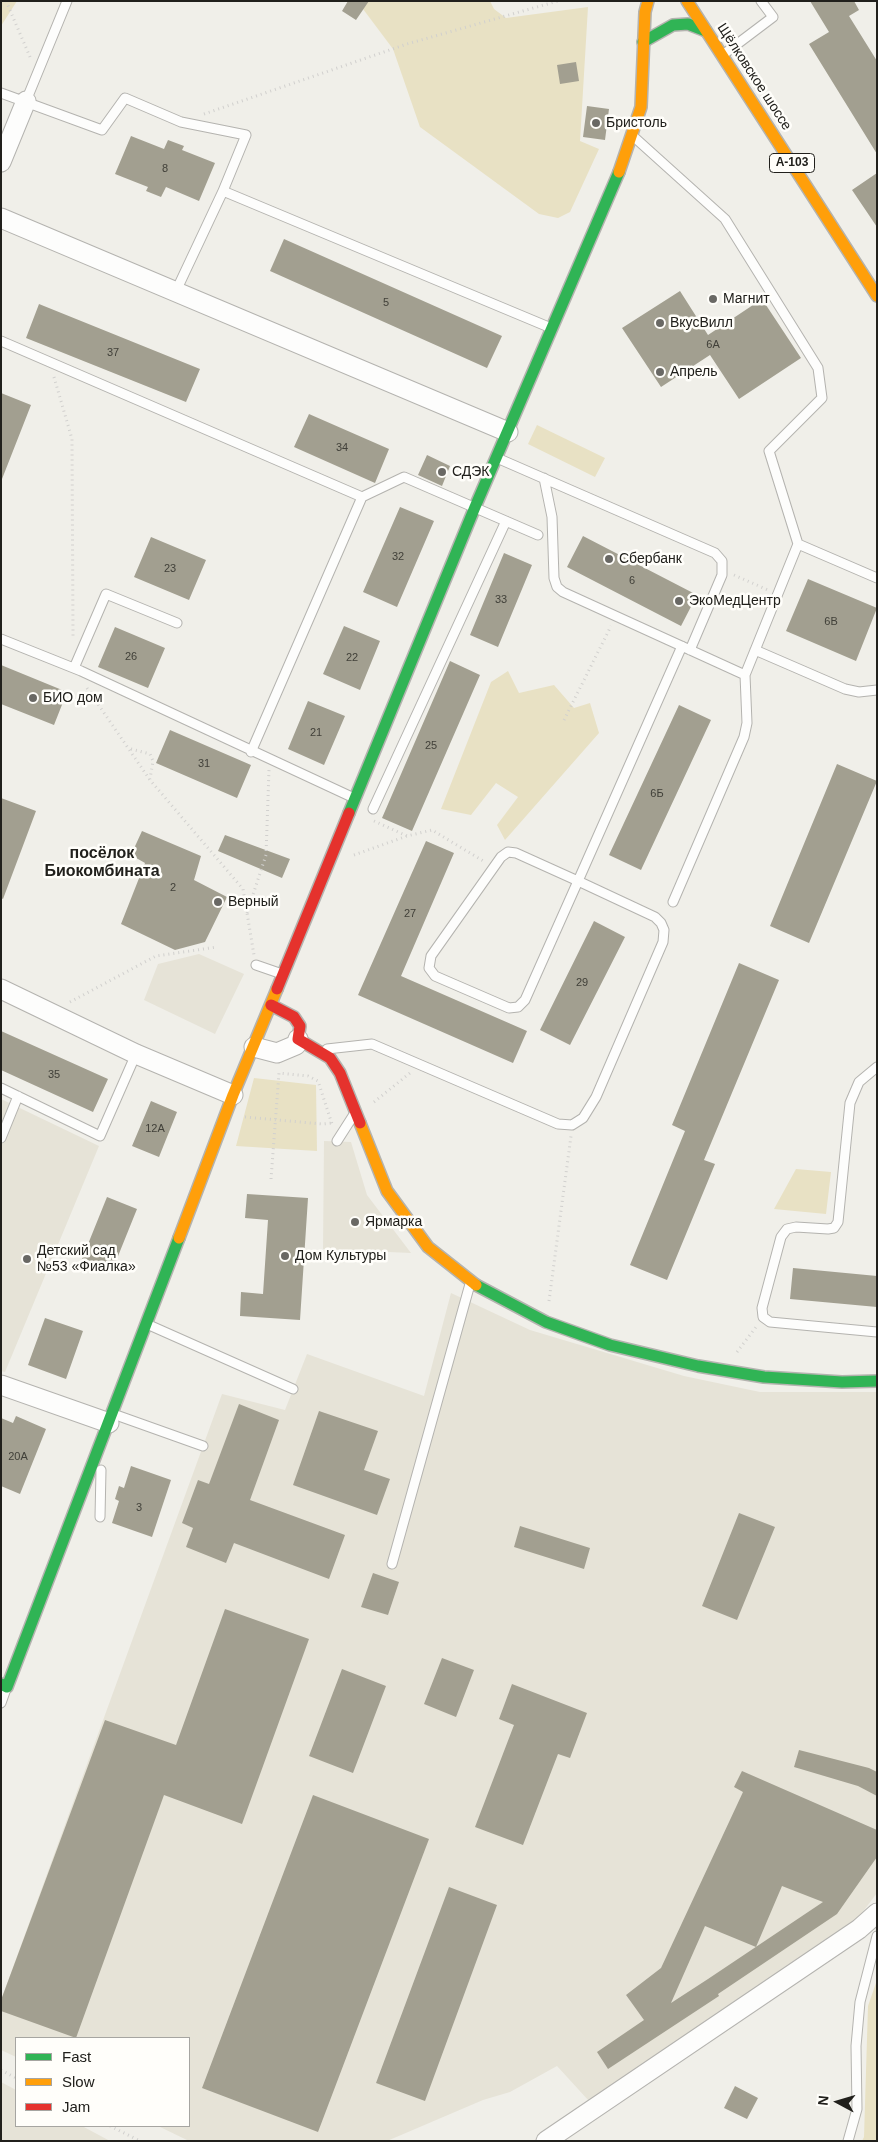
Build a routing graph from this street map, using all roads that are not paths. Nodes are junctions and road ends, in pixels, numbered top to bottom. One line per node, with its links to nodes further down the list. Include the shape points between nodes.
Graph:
1 (67, 1): 10 (lane)
2 (636, 1): 7 (street)
3 (648, 1): 7 (street)
4 (687, 1): 6 (street, Щёлковское шоссе / А-103)
5 (761, 1): 8 (lane, via 772,17)
6 (706, 31): 7 (street, via 688,24 673,25); 8 (street, Щёлковское шоссе / А-103)
7 (643, 42): 11 (street, via 641,107)
8 (722, 55): 16 (street, Щёлковское шоссе / А-103)
9 (1, 93): 10 (lane)
10 (26, 102): 12 (street); 13 (lane, via 102,130 125,98 181,122 246,135)
11 (633, 136): 17 (street); 26 (lane, via 726,219 818,368 822,398 769,451)
12 (1, 162)
13 (223, 191): 15 (lane); 17 (lane)
14 (1, 218): 15 (street)
15 (176, 291): 19 (street)
16 (877, 296)
17 (553, 329): 19 (street)
18 (1, 341): 22 (lane)
19 (508, 432): 20 (street)
20 (497, 457): 21 (lane); 23 (street)
21 (544, 478): 30 (lane, via 552,517 557,587); 30 (lane, via 715,553 722,561 722,575)
22 (362, 498): 23 (lane, via 404,477); 35 (lane)
23 (475, 508): 24 (lane); 36 (street)
24 (506, 521): 25 (lane); 37 (lane)
25 (538, 535)
26 (798, 544): 27 (lane); 31 (lane)
27 (877, 578)
28 (177, 623): 32 (lane, via 106,594)
29 (1, 640): 32 (lane)
30 (686, 648): 33 (lane); 38 (lane)
31 (755, 650): 33 (lane); 34 (lane, via 845,689 859,692)
32 (77, 670): 35 (lane)
33 (745, 675): 39 (lane, via 747,723 744,737)
34 (877, 690)
35 (252, 752): 36 (lane)
36 (354, 798): 41 (street)
37 (373, 809)
38 (578, 881): 38 (lane, via 508,852 431,956 429,968 435,976 508,1008 518,1007 525,1000); 46 (lane, via 655,918 664,930 663,942 596,1097 583,1118 572,1126 558,1124 372,1044)
39 (673, 902)
40 (256, 965): 41 (lane)
41 (284, 975): 43 (street)
42 (1, 989): 47 (street)
43 (272, 1005): 44 (street, via 294,1016 300,1026); 45 (street)
44 (298, 1040): 45 (street, via 296,1045 277,1053); 46 (street)
45 (254, 1047): 51 (street)
46 (319, 1050): 52 (street, via 330,1058 340,1073)
47 (136, 1054): 50 (lane, via 100,1136); 51 (street)
48 (877, 1067): 57 (lane, via 859,1082 850,1103 838,1222 834,1228 828,1229 787,1229 781,1237 764,1299 763,1318 770,1322)
49 (1, 1088): 50 (lane)
50 (18, 1096): 53 (lane)
51 (230, 1103): 56 (street)
52 (355, 1114): 54 (lane); 55 (street, via 387,1191 428,1246)
53 (1, 1138)
54 (337, 1141)
55 (471, 1282): 58 (street, via 546,1322 610,1345 723,1374 842,1382); 65 (lane)
56 (147, 1324): 60 (lane); 61 (street)
57 (877, 1332)
58 (877, 1381)
59 (1, 1385): 61 (street)
60 (293, 1389)
61 (111, 1419): 62 (street); 63 (lane)
62 (102, 1443): 64 (lane); 66 (street)
63 (203, 1446)
64 (100, 1517)
65 (392, 1564)
66 (4, 1685): 67 (lane)
67 (1, 1703)
68 (877, 1913): 70 (street, via 859,1929)
69 (877, 1936): 71 (lane, via 860,2002 856,2046 857,2109)
70 (546, 2141)
71 (848, 2141)

